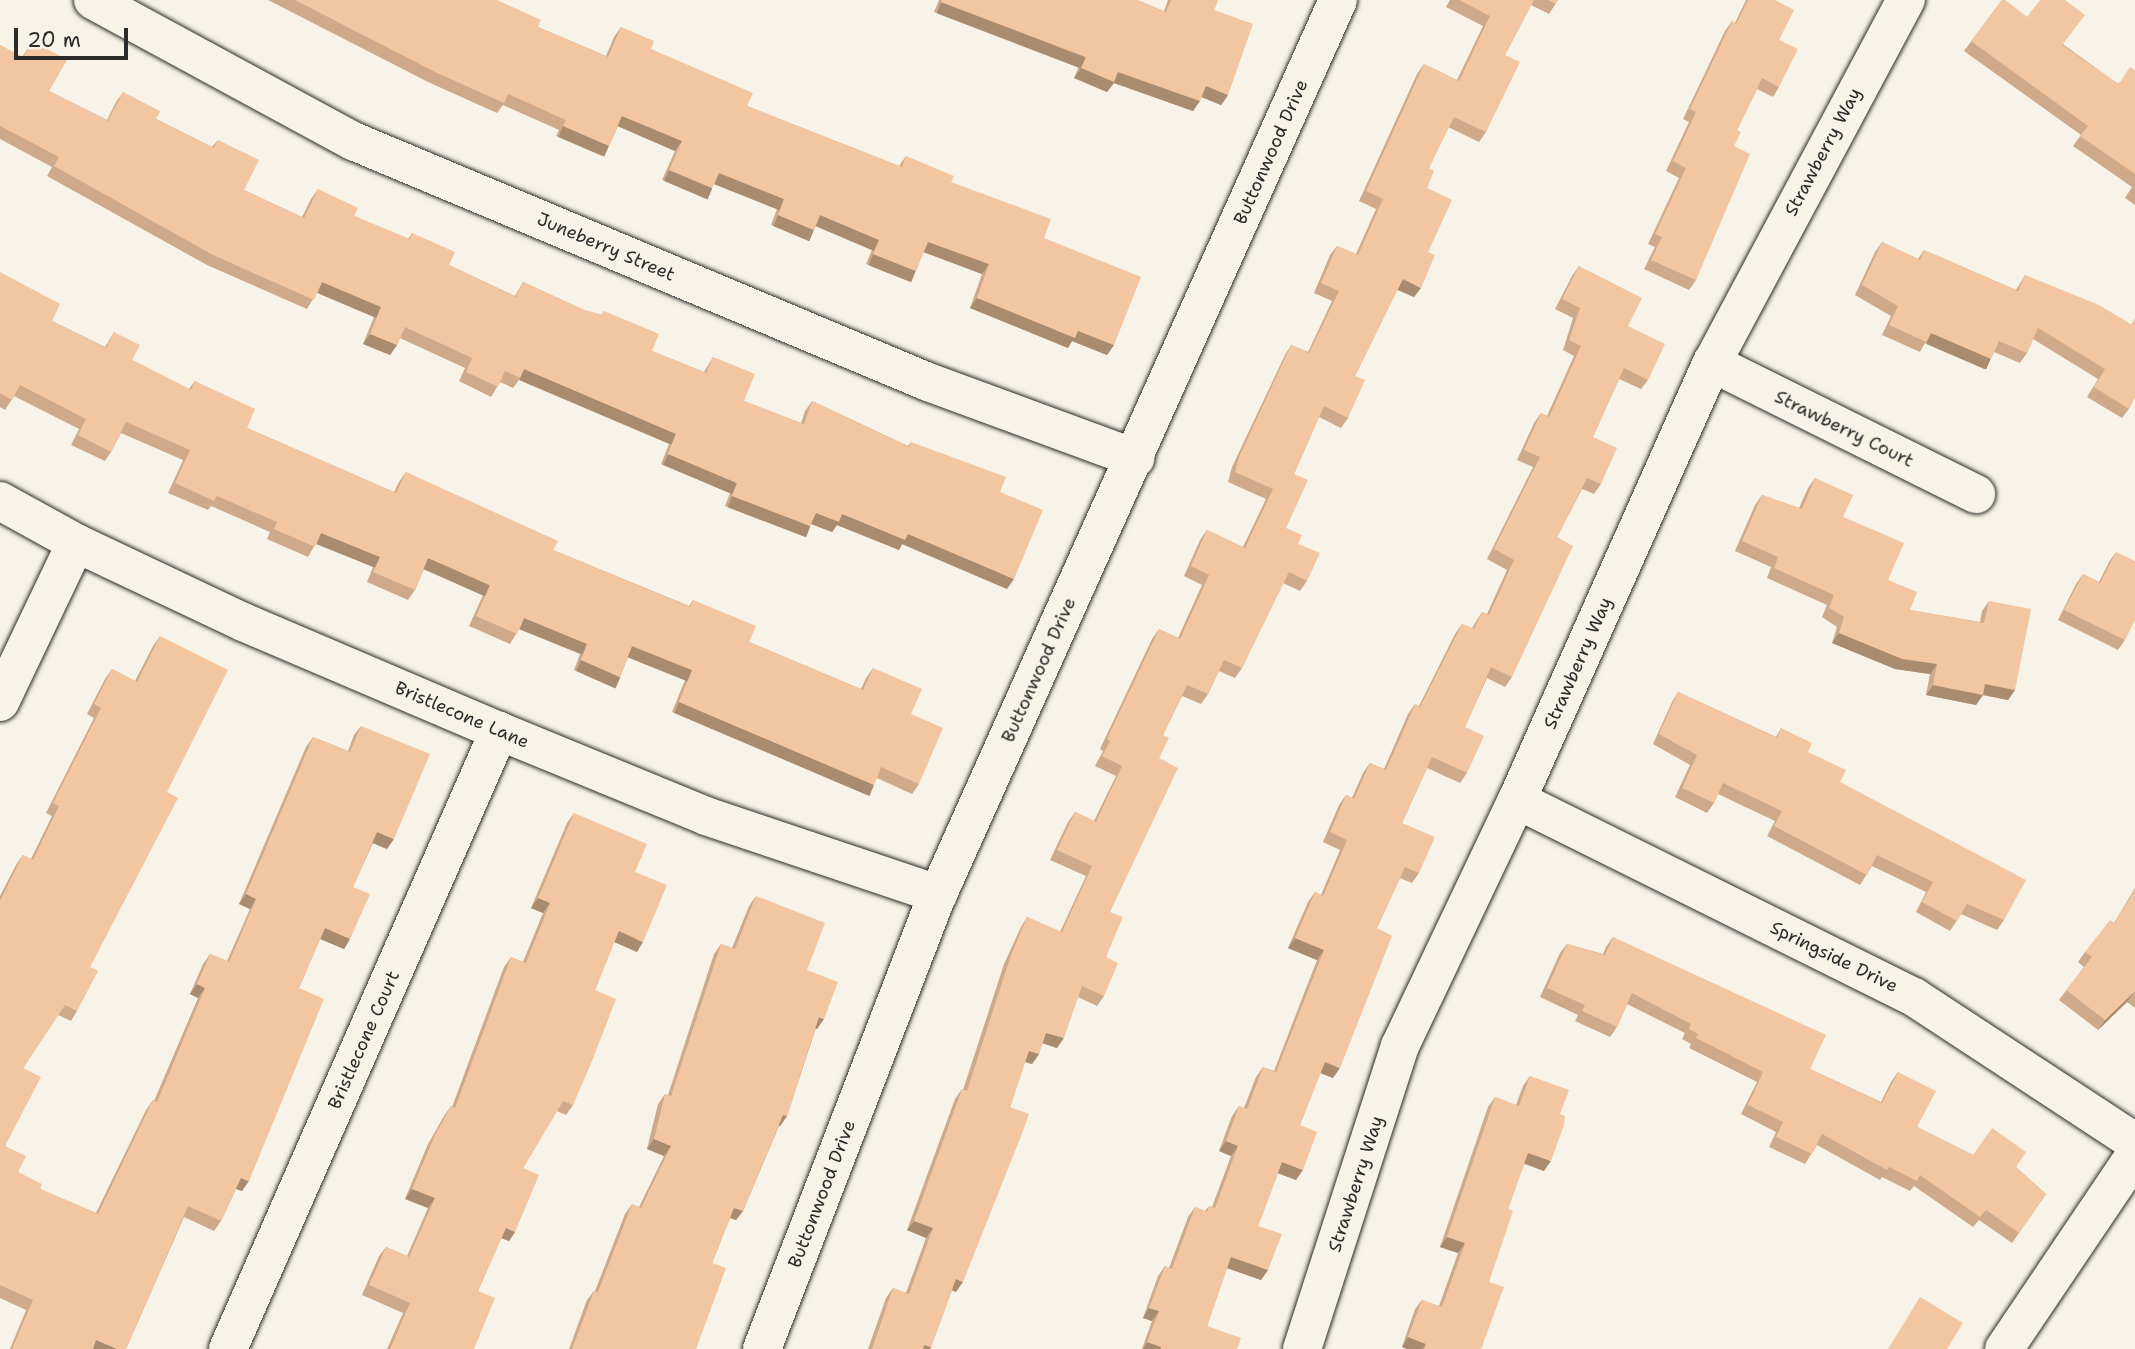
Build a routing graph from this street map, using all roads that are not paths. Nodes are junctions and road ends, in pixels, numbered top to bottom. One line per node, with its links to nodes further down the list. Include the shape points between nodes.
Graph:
1 (93, 0): 5 (street, Juneberry Street, via 353,141 928,382)
2 (1338, 0): 5 (street, Buttonwood Drive)
3 (1906, 0): 4 (street, Strawberry Way)
4 (1712, 363): 6 (street, Strawberry Court); 11 (street, Strawberry Way)
5 (1135, 458): 12 (street, Buttonwood Drive)
6 (1976, 494)
7 (0, 501): 8 (street, Bristlecone Lane)
8 (76, 543): 9 (street); 10 (street, Bristlecone Lane, via 243,622)
9 (0, 702)
10 (499, 731): 12 (street, Bristlecone Lane, via 706,816); 15 (street, Bristlecone Court)
11 (1517, 800): 13 (street, Springside Drive, via 1914,997); 17 (street, Strawberry Way, via 1400,1046)
12 (939, 894): 16 (street, Buttonwood Drive)
13 (2135, 1142)
14 (2135, 1155): 18 (street)
15 (228, 1349)
16 (762, 1349)
17 (1302, 1349)
18 (2004, 1349)

